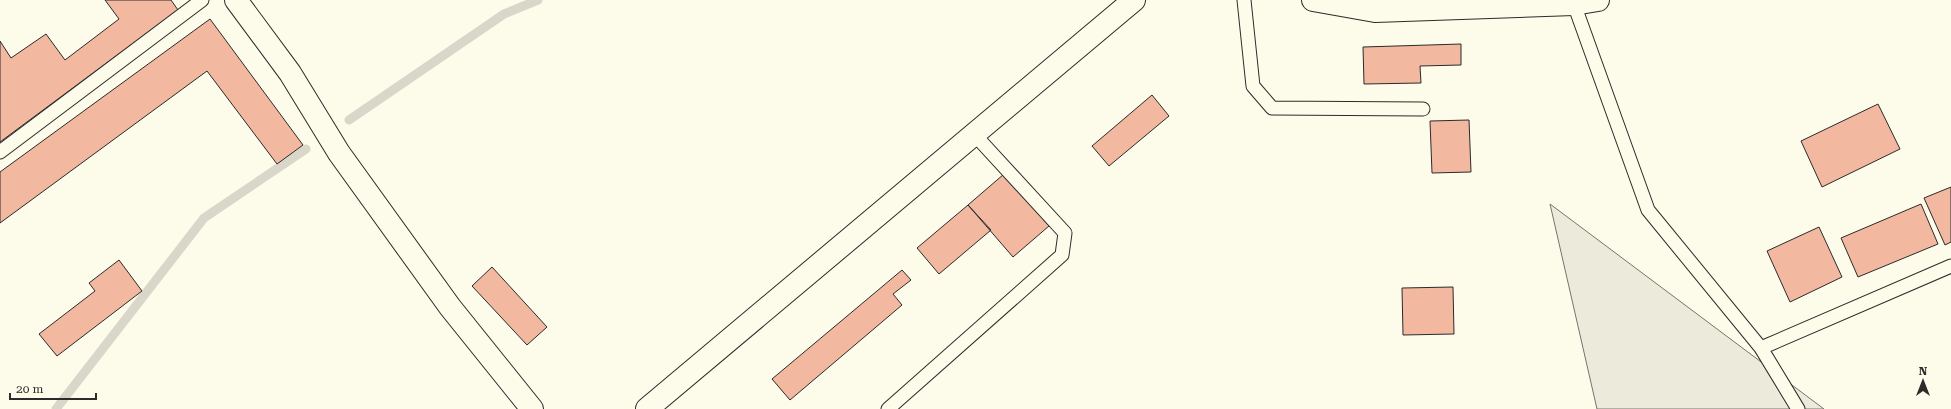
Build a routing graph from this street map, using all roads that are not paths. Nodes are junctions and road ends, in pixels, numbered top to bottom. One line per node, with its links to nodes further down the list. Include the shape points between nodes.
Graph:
1 (202, 0): 10 (lane)
2 (236, 0): 14 (street, via 290,74 339,153 450,307)
3 (1134, 0): 9 (street)
4 (1244, 0): 8 (lane, via 1253,86 1272,108)
5 (1313, 0): 7 (street, via 1375,11)
6 (1598, 0): 7 (street)
7 (1574, 4): 12 (lane, via 1648,210)
8 (1423, 109)
9 (974, 134): 13 (street); 15 (lane, via 1065,233 1062,255)
10 (0, 152)
11 (1951, 266): 12 (lane)
12 (1761, 348): 16 (lane)
13 (656, 407)
14 (532, 409)
15 (888, 409)
16 (1798, 409)

